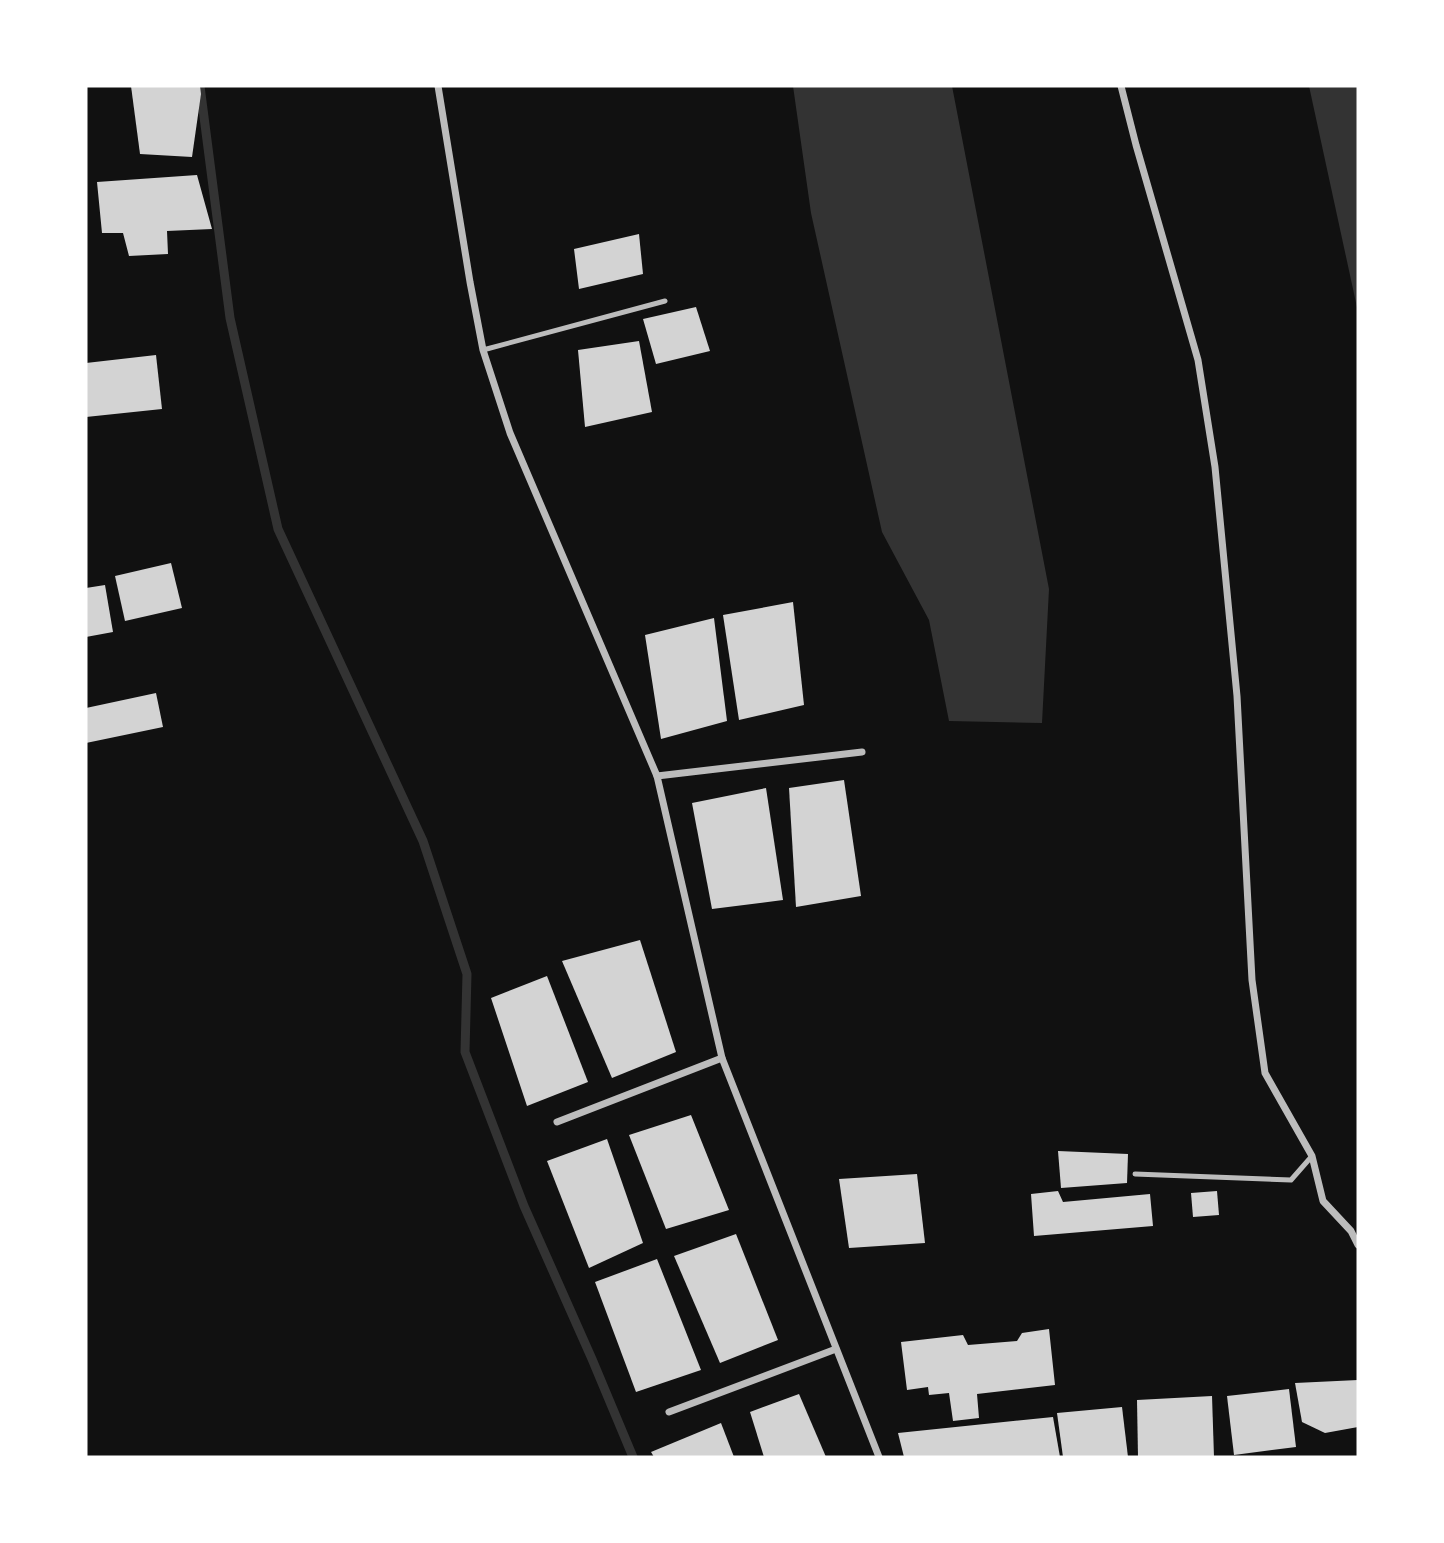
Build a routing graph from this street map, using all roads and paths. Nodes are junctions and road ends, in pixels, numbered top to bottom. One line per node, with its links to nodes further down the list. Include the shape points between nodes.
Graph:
1 (438, 86): 4 (street)
2 (1121, 86): 9 (street, via 1198,360 1215,467 1237,696 1252,981 1265,1073)
3 (665, 302): 4 (lane)
4 (483, 351): 6 (street, via 510,433)
5 (862, 752): 6 (street)
6 (657, 775): 7 (street)
7 (722, 1058): 8 (street); 12 (street)
8 (556, 1122)
9 (1312, 1156): 10 (lane, via 1291,1180); 11 (street, via 1323,1200)
10 (1135, 1174)
11 (1358, 1245)
12 (836, 1349): 13 (street); 14 (street)
13 (669, 1412)
14 (879, 1457)

